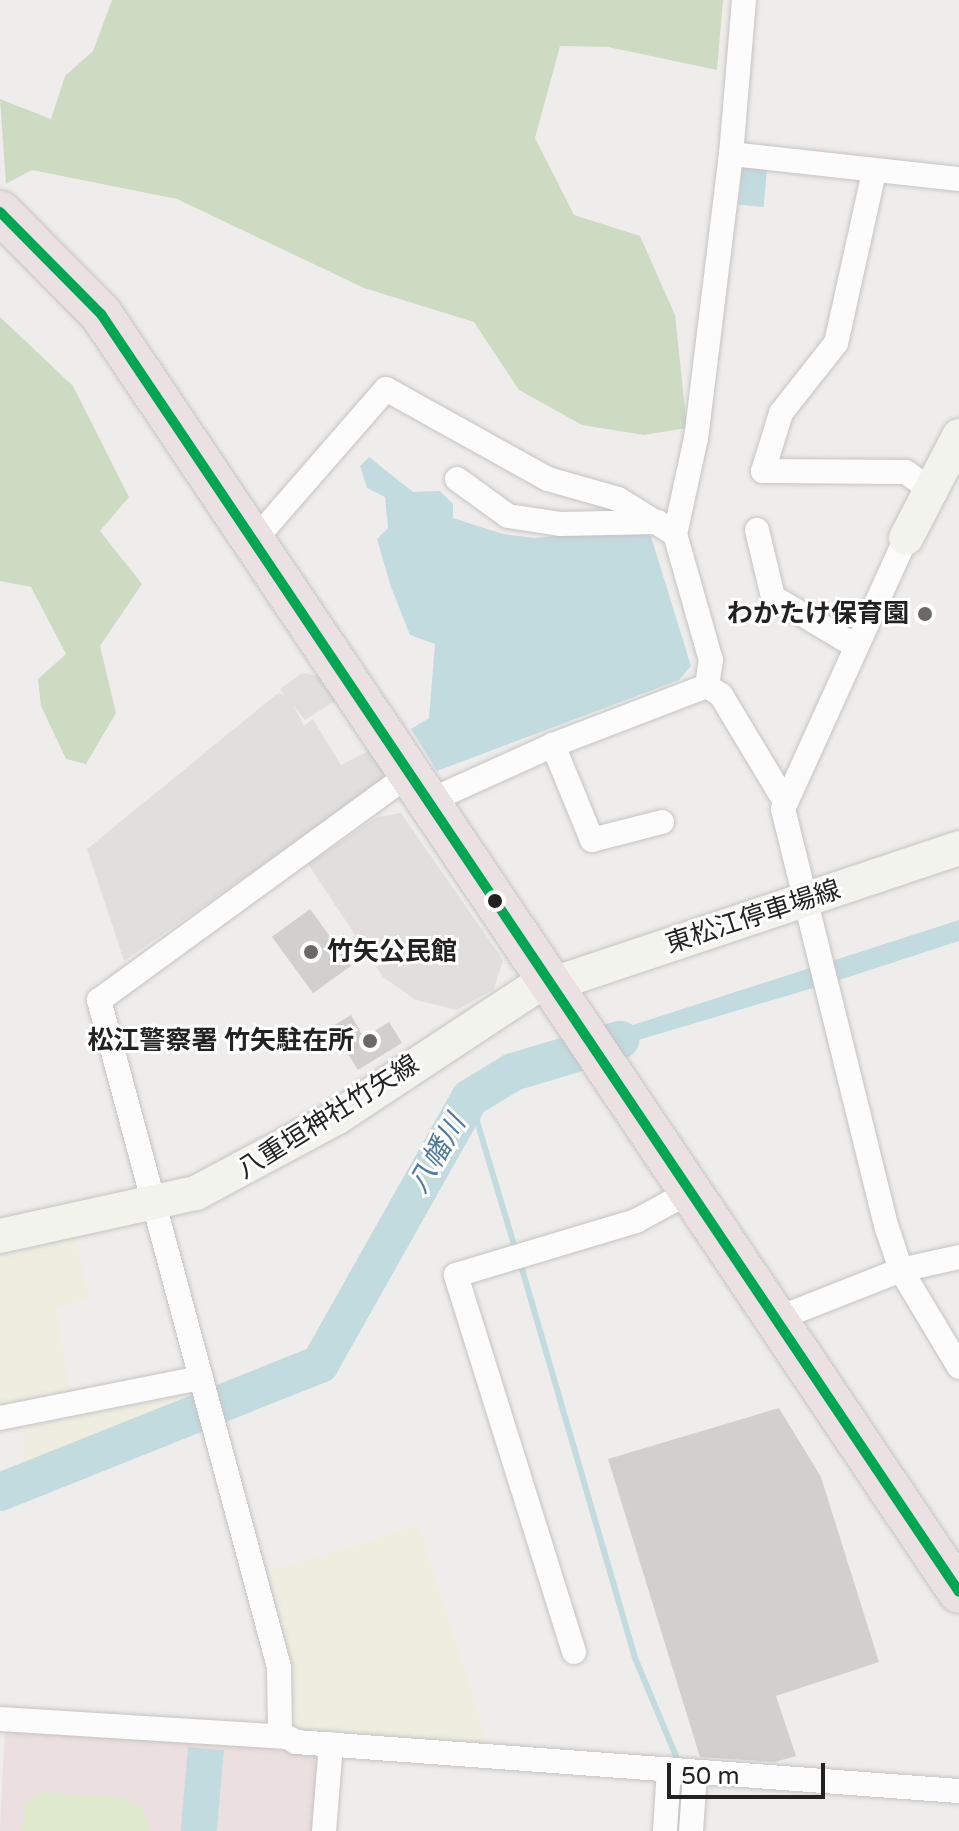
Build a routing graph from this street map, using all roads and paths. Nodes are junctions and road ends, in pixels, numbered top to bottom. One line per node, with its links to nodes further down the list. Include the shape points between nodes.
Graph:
1 (744, 0): 2 (street)
2 (731, 154): 3 (street); 9 (street, via 696,438)
3 (874, 172): 4 (street); 8 (street, via 836,343 781,413 763,471 906,472)
4 (959, 179)
5 (0, 212): 12 (highway, via 101,314)
6 (959, 436): 8 (main road)
7 (457, 479): 9 (street, via 508,516)
8 (935, 493): 11 (main road)
9 (667, 528): 12 (street, via 618,499 548,479 386,389); 14 (street, via 711,660)
10 (757, 530): 13 (street, via 769,592)
11 (906, 538): 13 (street)
12 (252, 543): 16 (highway)
13 (854, 645): 17 (street)
14 (707, 686): 15 (street); 17 (street, via 721,695)
15 (553, 745): 16 (street); 18 (street, via 592,840)
16 (418, 788): 21 (highway); 23 (street, via 99,1000)
17 (783, 798): 20 (street)
18 (662, 822)
19 (959, 848): 20 (main road, 東松江停車場線)
20 (804, 899): 21 (main road, 東松江停車場線, via 565,980); 26 (street)
21 (545, 980): 22 (highway); 23 (main road, 八重垣神社竹矢線, via 255,1168)
22 (691, 1191): 27 (highway); 32 (street, via 636,1221 456,1275)
23 (153, 1205): 24 (main road, 八重垣神社竹矢線); 29 (street)
24 (0, 1236)
25 (959, 1257): 26 (street)
26 (901, 1270): 27 (street); 28 (street)
27 (779, 1318): 31 (highway)
28 (959, 1367)
29 (201, 1378): 30 (street); 34 (street, via 279,1667)
30 (0, 1418)
31 (959, 1592)
32 (574, 1652)
33 (0, 1719): 34 (street)
34 (283, 1737): 35 (street)
35 (331, 1744): 36 (street); 38 (street)
36 (681, 1771): 37 (street); 39 (street); 40 (street)
37 (959, 1791)
38 (324, 1831)
39 (665, 1831)
40 (691, 1831)

